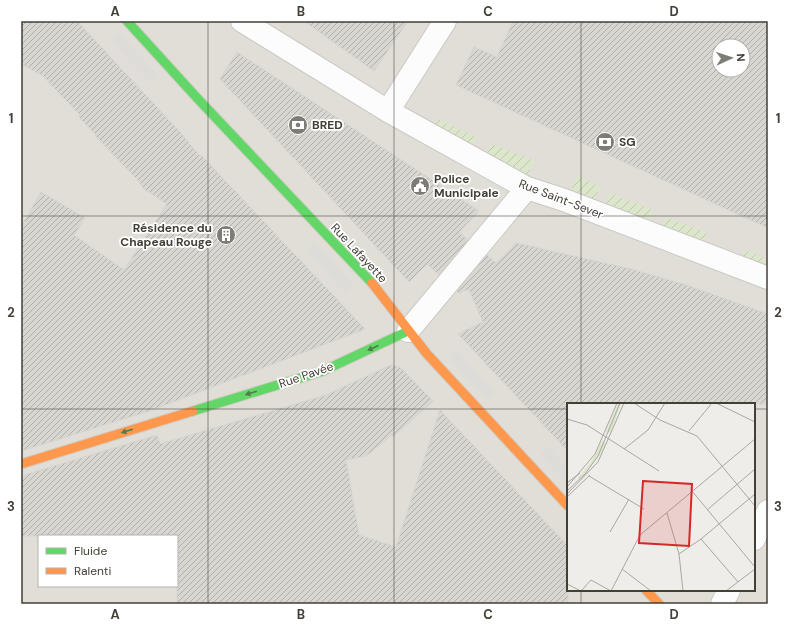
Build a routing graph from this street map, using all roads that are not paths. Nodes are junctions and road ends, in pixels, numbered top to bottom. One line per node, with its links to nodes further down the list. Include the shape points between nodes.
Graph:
1 (127, 21): 7 (street, Rue Lafayette, via 376,287)
2 (242, 21): 4 (street, Rue Saint-Sever)
3 (442, 26): 4 (street)
4 (388, 111): 5 (street, Rue Saint-Sever)
5 (527, 188): 6 (street, Rue Saint-Sever); 7 (street, Rue Pavée)
6 (768, 278)
7 (408, 331): 8 (street, Rue Pavée, one-way to 8, via 323,371); 9 (street, Rue Lafayette)
8 (21, 464)
9 (567, 505)
10 (768, 511): 11 (street)
11 (755, 538)
12 (647, 591): 14 (street)
13 (728, 591): 15 (street)
14 (659, 604)
15 (722, 604)

